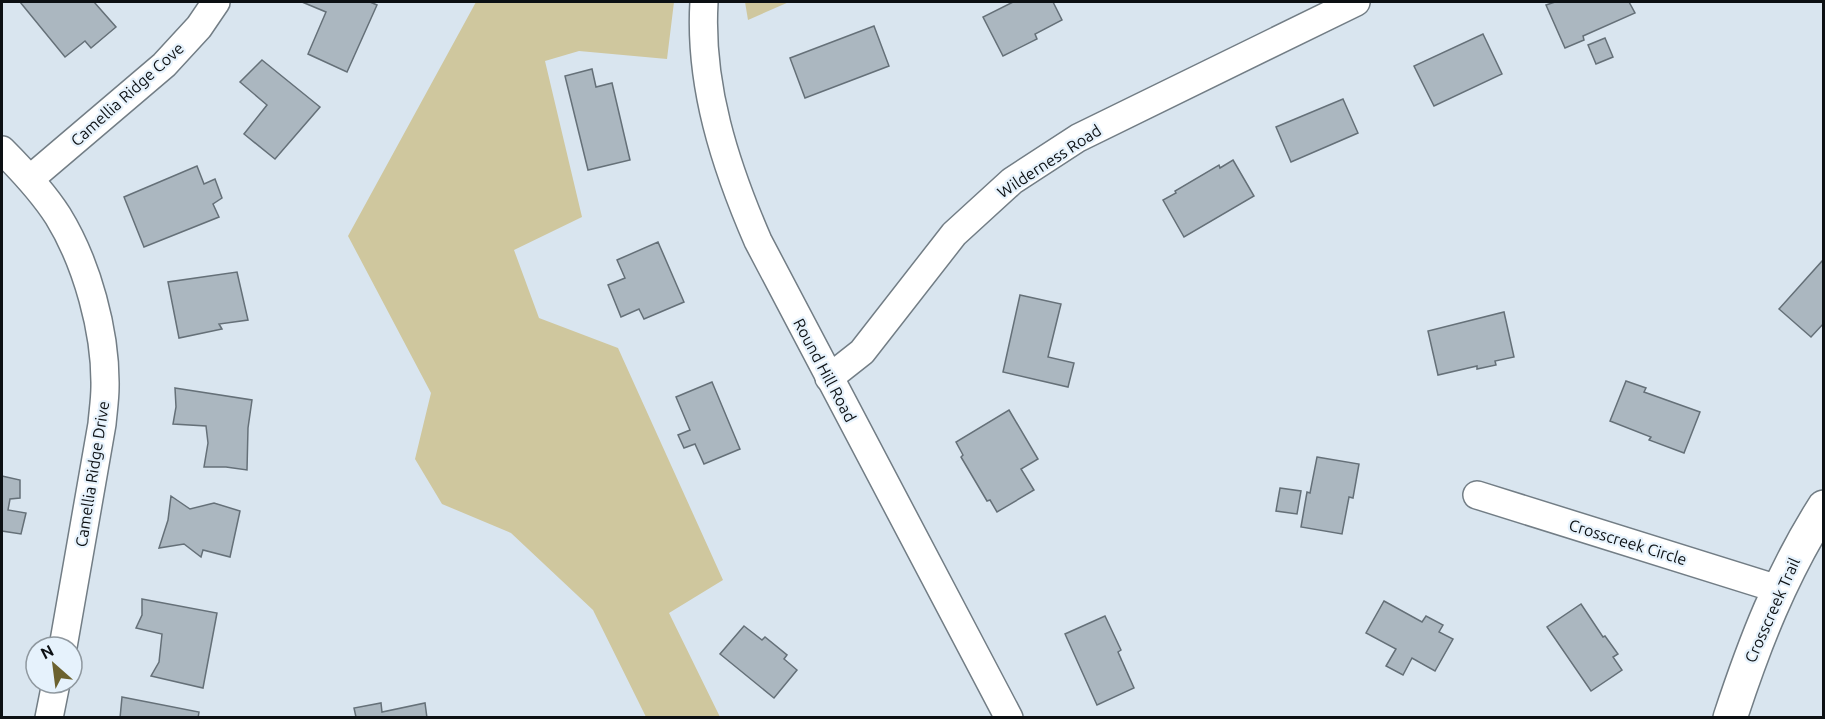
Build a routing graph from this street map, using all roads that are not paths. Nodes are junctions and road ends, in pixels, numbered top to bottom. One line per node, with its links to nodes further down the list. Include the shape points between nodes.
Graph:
1 (216, 2): 5 (street, Camellia Ridge Cove, via 164,65)
2 (704, 2): 6 (street, Round Hill Road, via 706,74 718,134 736,191)
3 (1356, 2): 6 (street, Wilderness Road, via 1078,138 1012,181 954,234 862,352)
4 (2, 150): 5 (street, Camellia Ridge Drive)
5 (30, 179): 10 (street, Camellia Ridge Drive, via 59,217 91,293 101,339 105,386 102,424)
6 (829, 378): 13 (street, Round Hill Road)
7 (1477, 495): 9 (street, Crosscreek Circle)
8 (1824, 507): 9 (street, Crosscreek Trail)
9 (1778, 588): 14 (street, Crosscreek Trail)
10 (65, 635)
11 (54, 695): 12 (street)
12 (49, 717)
13 (1009, 717)
14 (1730, 717)

